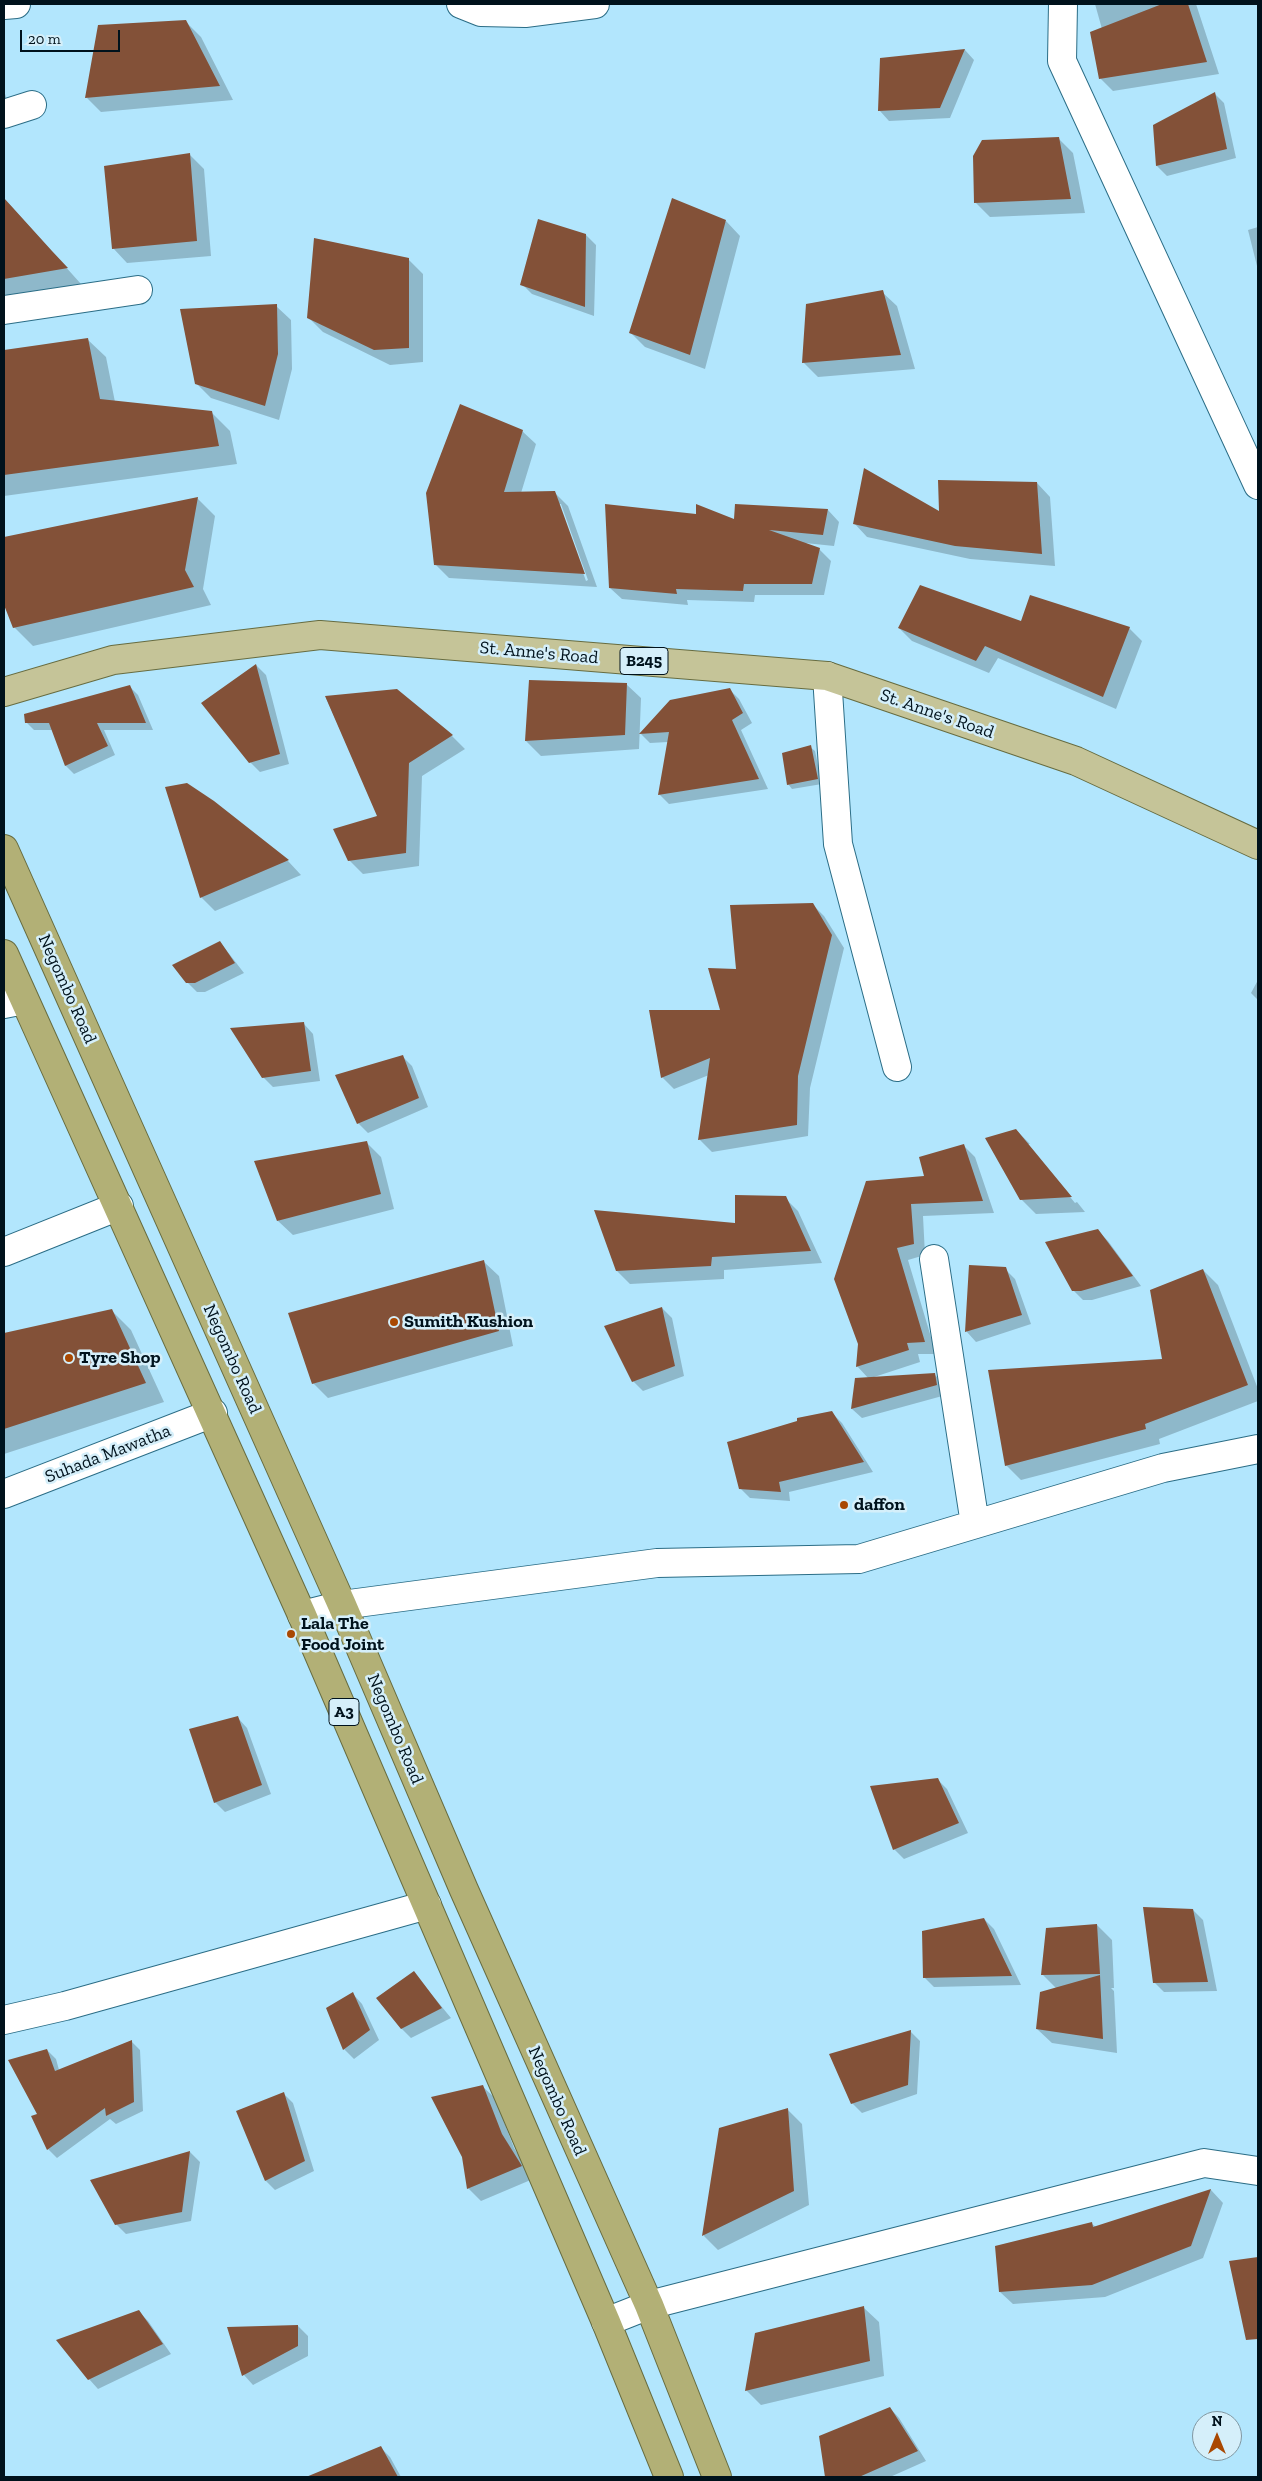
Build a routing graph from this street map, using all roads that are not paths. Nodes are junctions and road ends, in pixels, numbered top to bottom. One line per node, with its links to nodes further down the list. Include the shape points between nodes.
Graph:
1 (16, 4): 5 (street)
2 (461, 4): 3 (street, via 481,12 525,13)
3 (595, 4)
4 (1063, 4): 10 (street, via 1062,61)
5 (4, 5)
6 (32, 105): 7 (street)
7 (4, 114)
8 (138, 290): 9 (street)
9 (4, 310)
10 (1258, 486)
11 (827, 676): 12 (main road, St. Anne's Road / B245, via 320,635 113,660); 13 (main road, St. Anne's Road / B245, via 1076,761); 17 (street, via 838,844)
12 (4, 692)
13 (1258, 845)
14 (4, 848): 25 (highway, Negombo Road / A3)
15 (4, 954): 16 (highway, A3)
16 (14, 1002): 18 (highway, A3)
17 (897, 1067)
18 (119, 1206): 19 (street); 21 (highway, A3)
19 (4, 1252)
20 (934, 1259): 24 (street)
21 (213, 1413): 23 (street, Suhada Mawatha); 26 (highway, A3)
22 (1258, 1449): 24 (street, via 1163,1468)
23 (4, 1494)
24 (975, 1524): 25 (street, via 859,1558 657,1563)
25 (342, 1605): 26 (street); 30 (highway, Negombo Road / A3)
26 (302, 1615): 27 (highway, A3)
27 (427, 1905): 28 (street); 31 (highway, A3)
28 (4, 2020)
29 (1258, 2171): 30 (street, via 1204,2163)
30 (648, 2305): 31 (street); 33 (highway, Negombo Road / A3)
31 (606, 2322): 32 (highway, A3)
32 (669, 2477)
33 (717, 2477)

